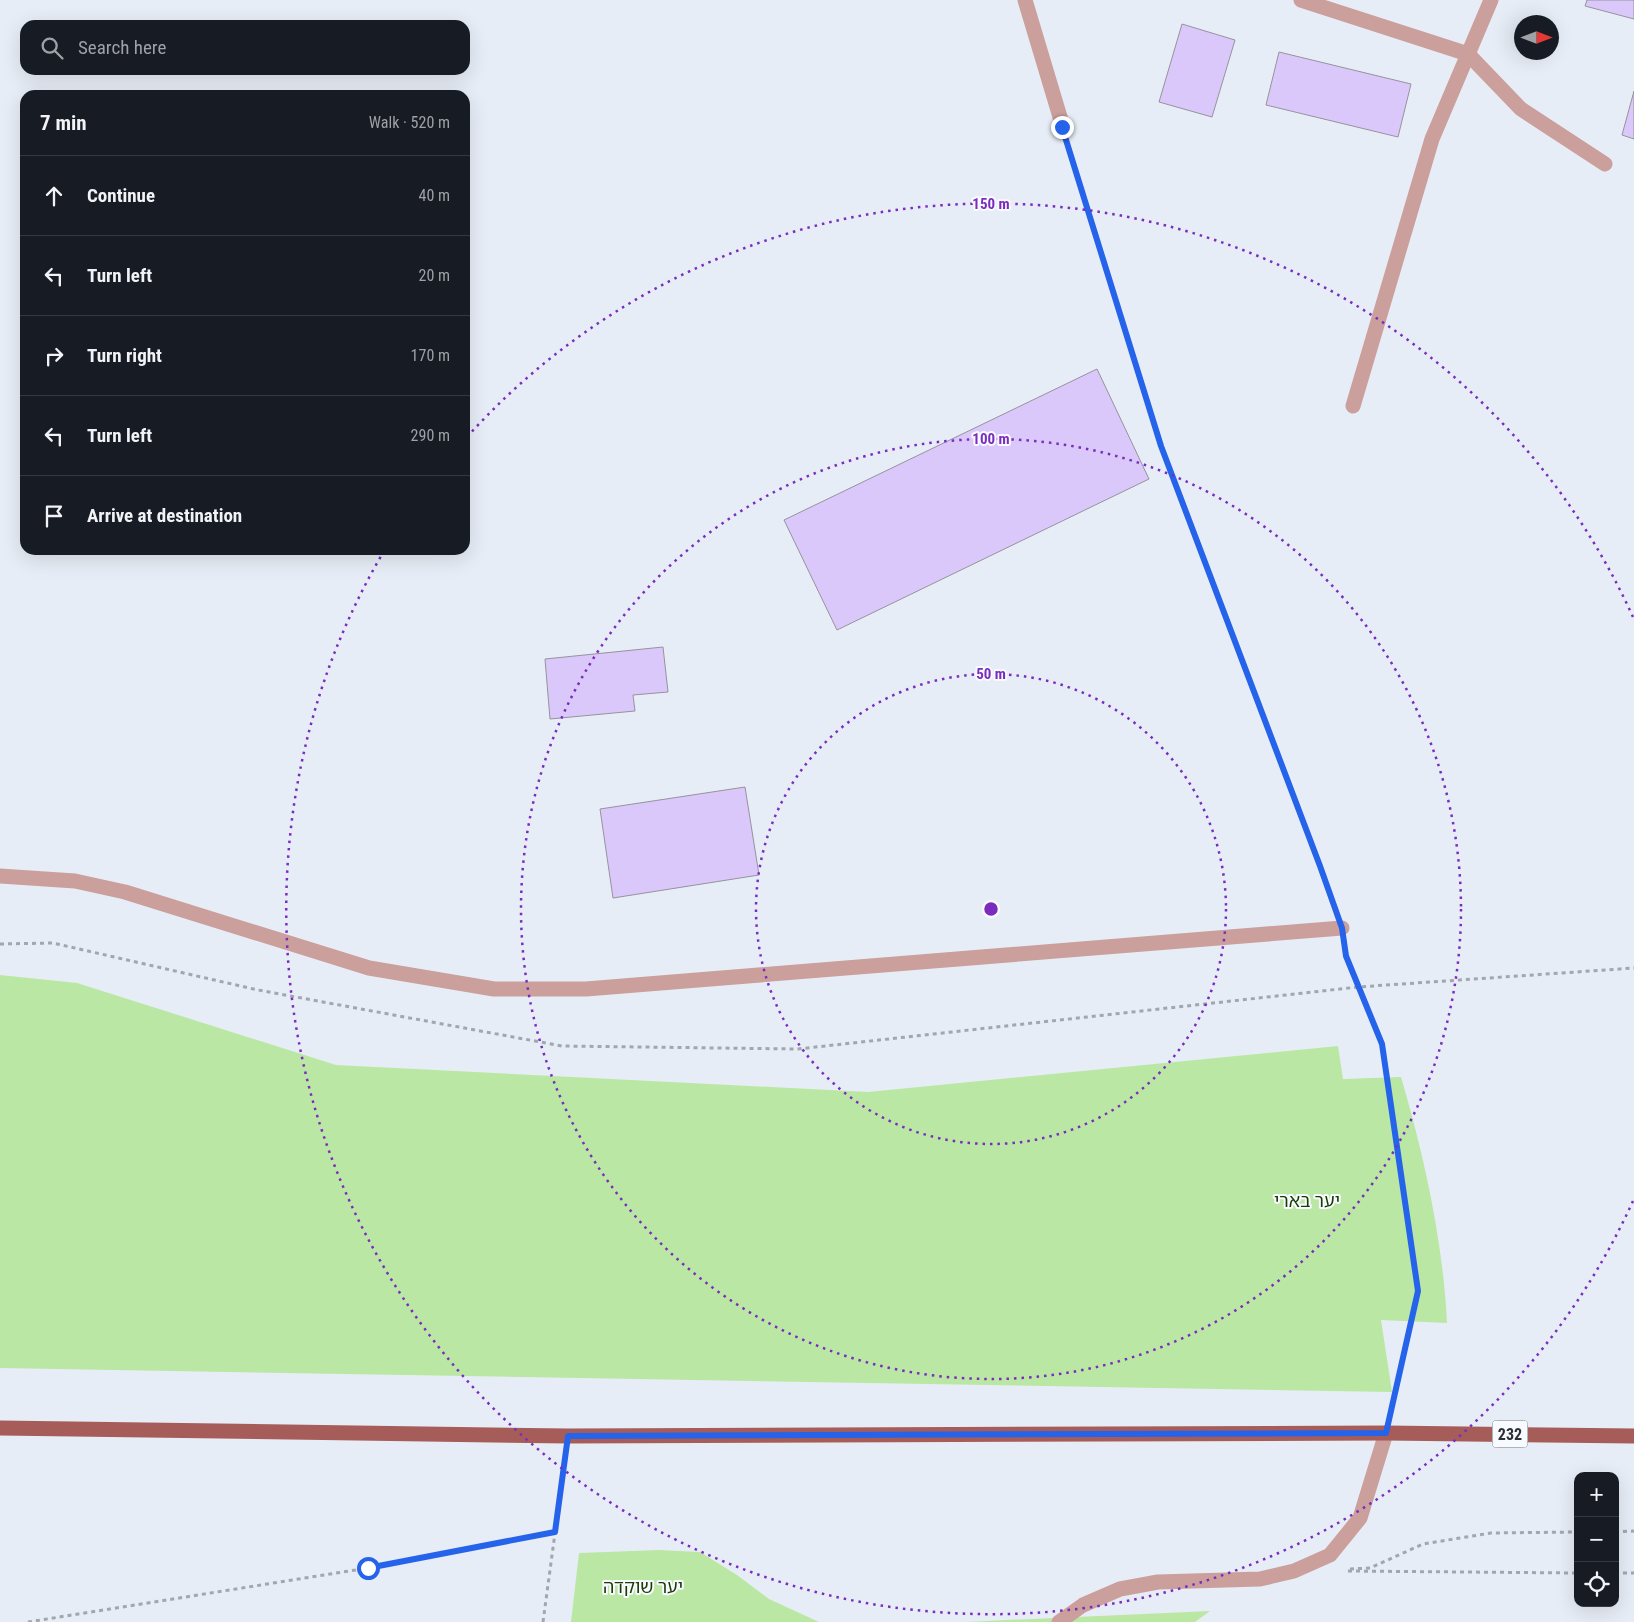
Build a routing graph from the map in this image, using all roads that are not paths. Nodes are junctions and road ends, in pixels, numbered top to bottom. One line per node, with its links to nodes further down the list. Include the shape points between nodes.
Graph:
1 (1025, 0): 5 (street)
2 (1301, 0): 4 (street)
3 (1491, 0): 4 (street)
4 (1468, 54): 6 (street, via 1521,108); 7 (street, via 1432,139)
5 (1062, 127)
6 (1605, 164)
7 (1353, 406)
8 (0, 876): 9 (street, via 75,881 125,892 369,968 494,990 586,989)
9 (1342, 928)
10 (0, 1428): 11 (main road, 232, via 568,1436)
11 (1386, 1433): 12 (main road, 232); 13 (street, via 1360,1518 1330,1555 1294,1571 1260,1579 1158,1582 1120,1590 1083,1605)
12 (1634, 1436)
13 (1059, 1622)

